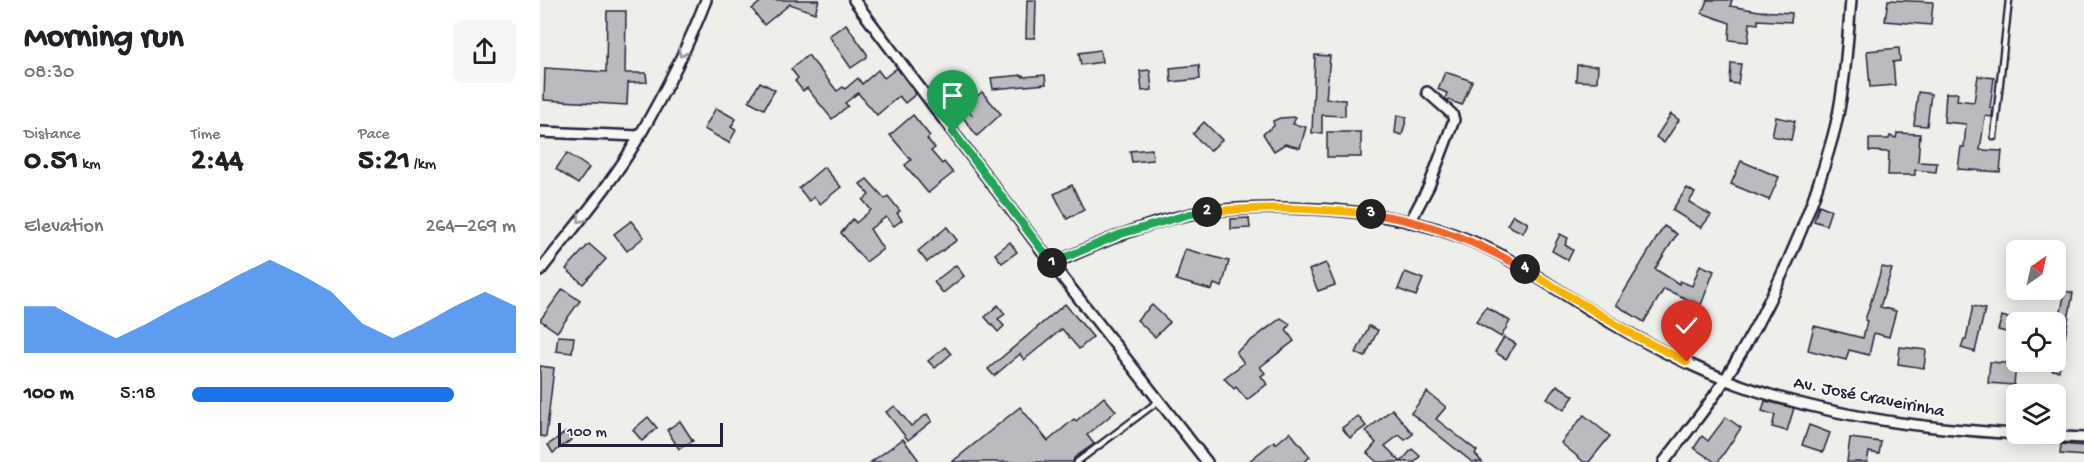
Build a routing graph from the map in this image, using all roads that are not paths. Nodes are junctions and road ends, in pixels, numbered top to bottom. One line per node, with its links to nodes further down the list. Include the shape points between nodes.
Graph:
1 (706, 0): 7 (street, one-way to 7)
2 (854, 0): 10 (street)
3 (1851, 0): 12 (street, via 1834,135 1783,274)
4 (2009, 0): 8 (lane)
5 (1427, 92): 9 (street, via 1454,120)
6 (540, 132): 7 (street)
7 (639, 136): 11 (street, one-way to 11, via 599,196)
8 (1994, 137)
9 (1410, 222): 10 (street, Av. José Craveirinha, via 1384,215 1315,208 1243,208 1190,214 1121,234); 12 (street, Av. José Craveirinha, via 1442,229 1493,251 1635,336)
10 (1052, 264): 13 (street)
11 (540, 271)
12 (1725, 379): 14 (street, Av. José Craveirinha, via 1801,404 1886,420 1961,432); 17 (street)
13 (1160, 400): 15 (lane); 16 (street)
14 (2084, 438)
15 (1077, 462)
16 (1207, 462)
17 (1664, 462)

